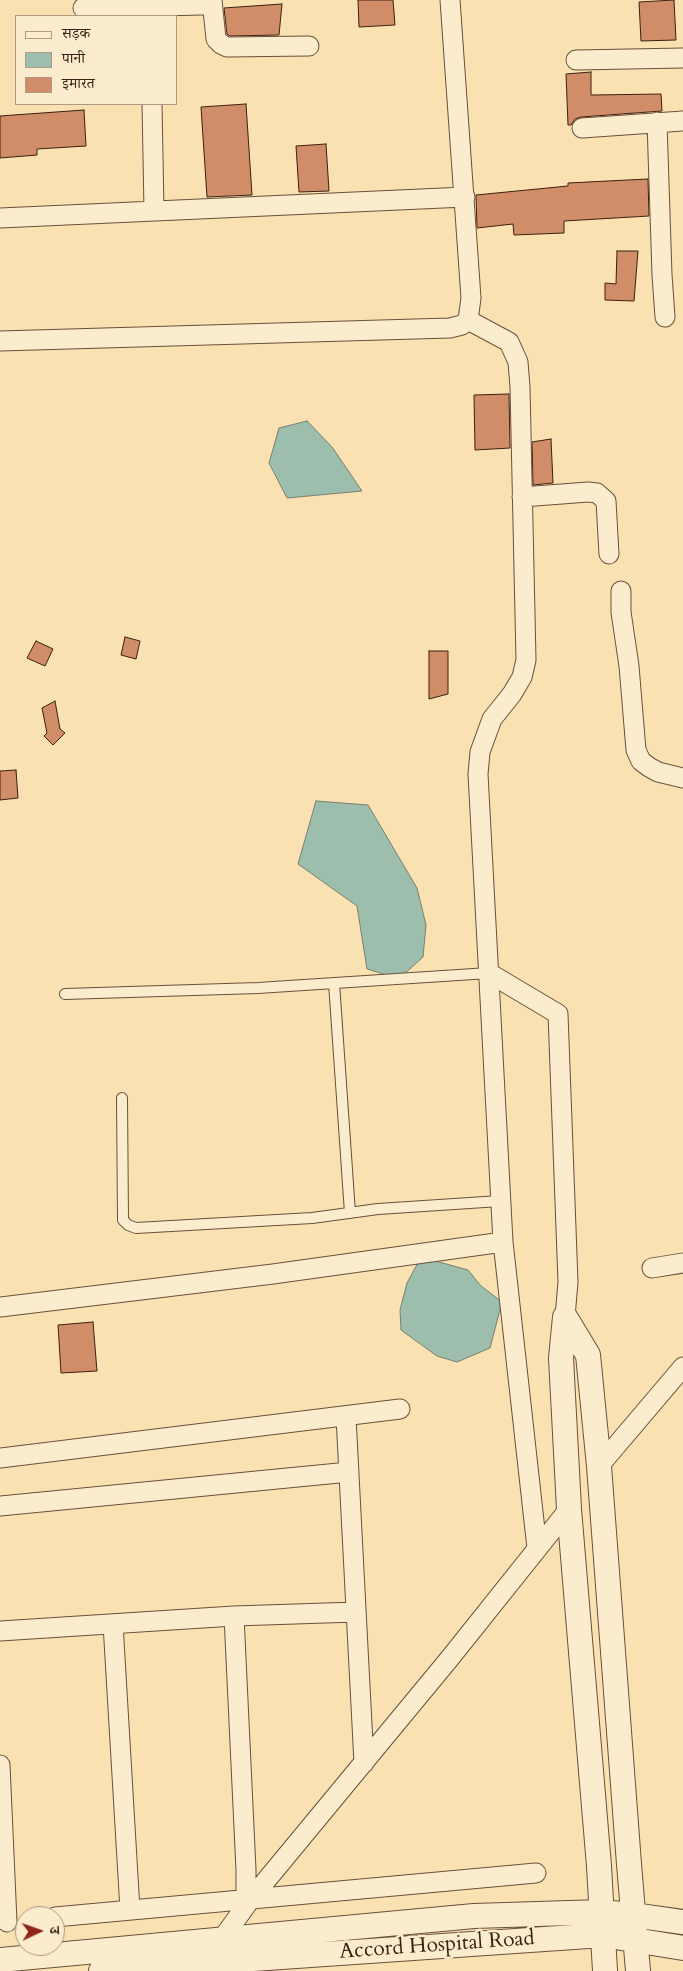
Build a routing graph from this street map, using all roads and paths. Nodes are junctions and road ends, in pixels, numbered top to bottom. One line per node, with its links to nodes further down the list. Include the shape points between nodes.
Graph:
1 (212, 0): 4 (street, via 208,4); 5 (street, via 216,39 227,47)
2 (450, 0): 12 (street)
3 (83, 8): 4 (street)
4 (150, 11)
5 (308, 46)
6 (683, 58): 7 (street)
7 (576, 60)
8 (152, 105): 13 (street)
9 (683, 121): 10 (street)
10 (657, 122): 11 (street); 15 (street)
11 (582, 128)
12 (464, 197): 13 (street); 16 (street, via 471,298)
13 (154, 210): 14 (street)
14 (0, 218)
15 (665, 317)
16 (468, 320): 17 (street, via 450,328); 18 (street, via 509,342 518,362)
17 (0, 341)
18 (522, 497): 19 (street, via 597,493 606,501); 22 (street, via 526,660 522,677 492,719 480,752 478,774)
19 (609, 554)
20 (621, 591): 21 (street, via 636,750 641,761 649,767)
21 (683, 778)
22 (489, 973): 23 (lane); 26 (street); 32 (street, via 558,1014 568,1282)
23 (334, 983): 24 (lane); 27 (lane)
24 (65, 994)
25 (122, 1098): 27 (lane, via 123,1220 128,1225 136,1228)
26 (500, 1201): 27 (lane); 28 (street)
27 (350, 1213)
28 (503, 1242): 31 (street); 41 (street)
29 (683, 1263): 30 (street)
30 (652, 1268)
31 (0, 1307)
32 (565, 1317): 37 (street, via 588,1355); 40 (street, via 561,1358)
33 (683, 1367): 37 (street)
34 (400, 1409): 35 (street)
35 (346, 1417): 36 (street); 38 (street)
36 (0, 1458)
37 (599, 1466): 51 (street)
38 (349, 1472): 39 (street); 42 (street)
39 (0, 1506)
40 (569, 1509): 41 (street); 55 (street)
41 (537, 1548): 46 (street)
42 (356, 1612): 43 (street); 46 (street)
43 (234, 1616): 44 (street); 49 (street)
44 (113, 1624): 45 (street); 50 (street)
45 (0, 1631)
46 (364, 1763): 49 (street)
47 (0, 1765): 53 (street)
48 (536, 1873): 49 (street)
49 (248, 1900): 50 (street); 56 (street)
50 (130, 1910): 52 (street)
51 (633, 1915): 54 (street); 55 (street); 57 (street)
52 (65, 1916)
53 (11, 1922)
54 (683, 1922)
55 (602, 1924): 56 (street, via 474,1916); 57 (street, Accord Hospital Road); 60 (street, Accord Hospital Road); 62 (street)
56 (222, 1939): 59 (street)
57 (637, 1941): 58 (street, Accord Hospital Road); 63 (street)
58 (683, 1948)
59 (0, 1960)
60 (186, 1967): 61 (street, Accord Hospital Road)
61 (101, 1971)
62 (605, 1971)
63 (638, 1971)

